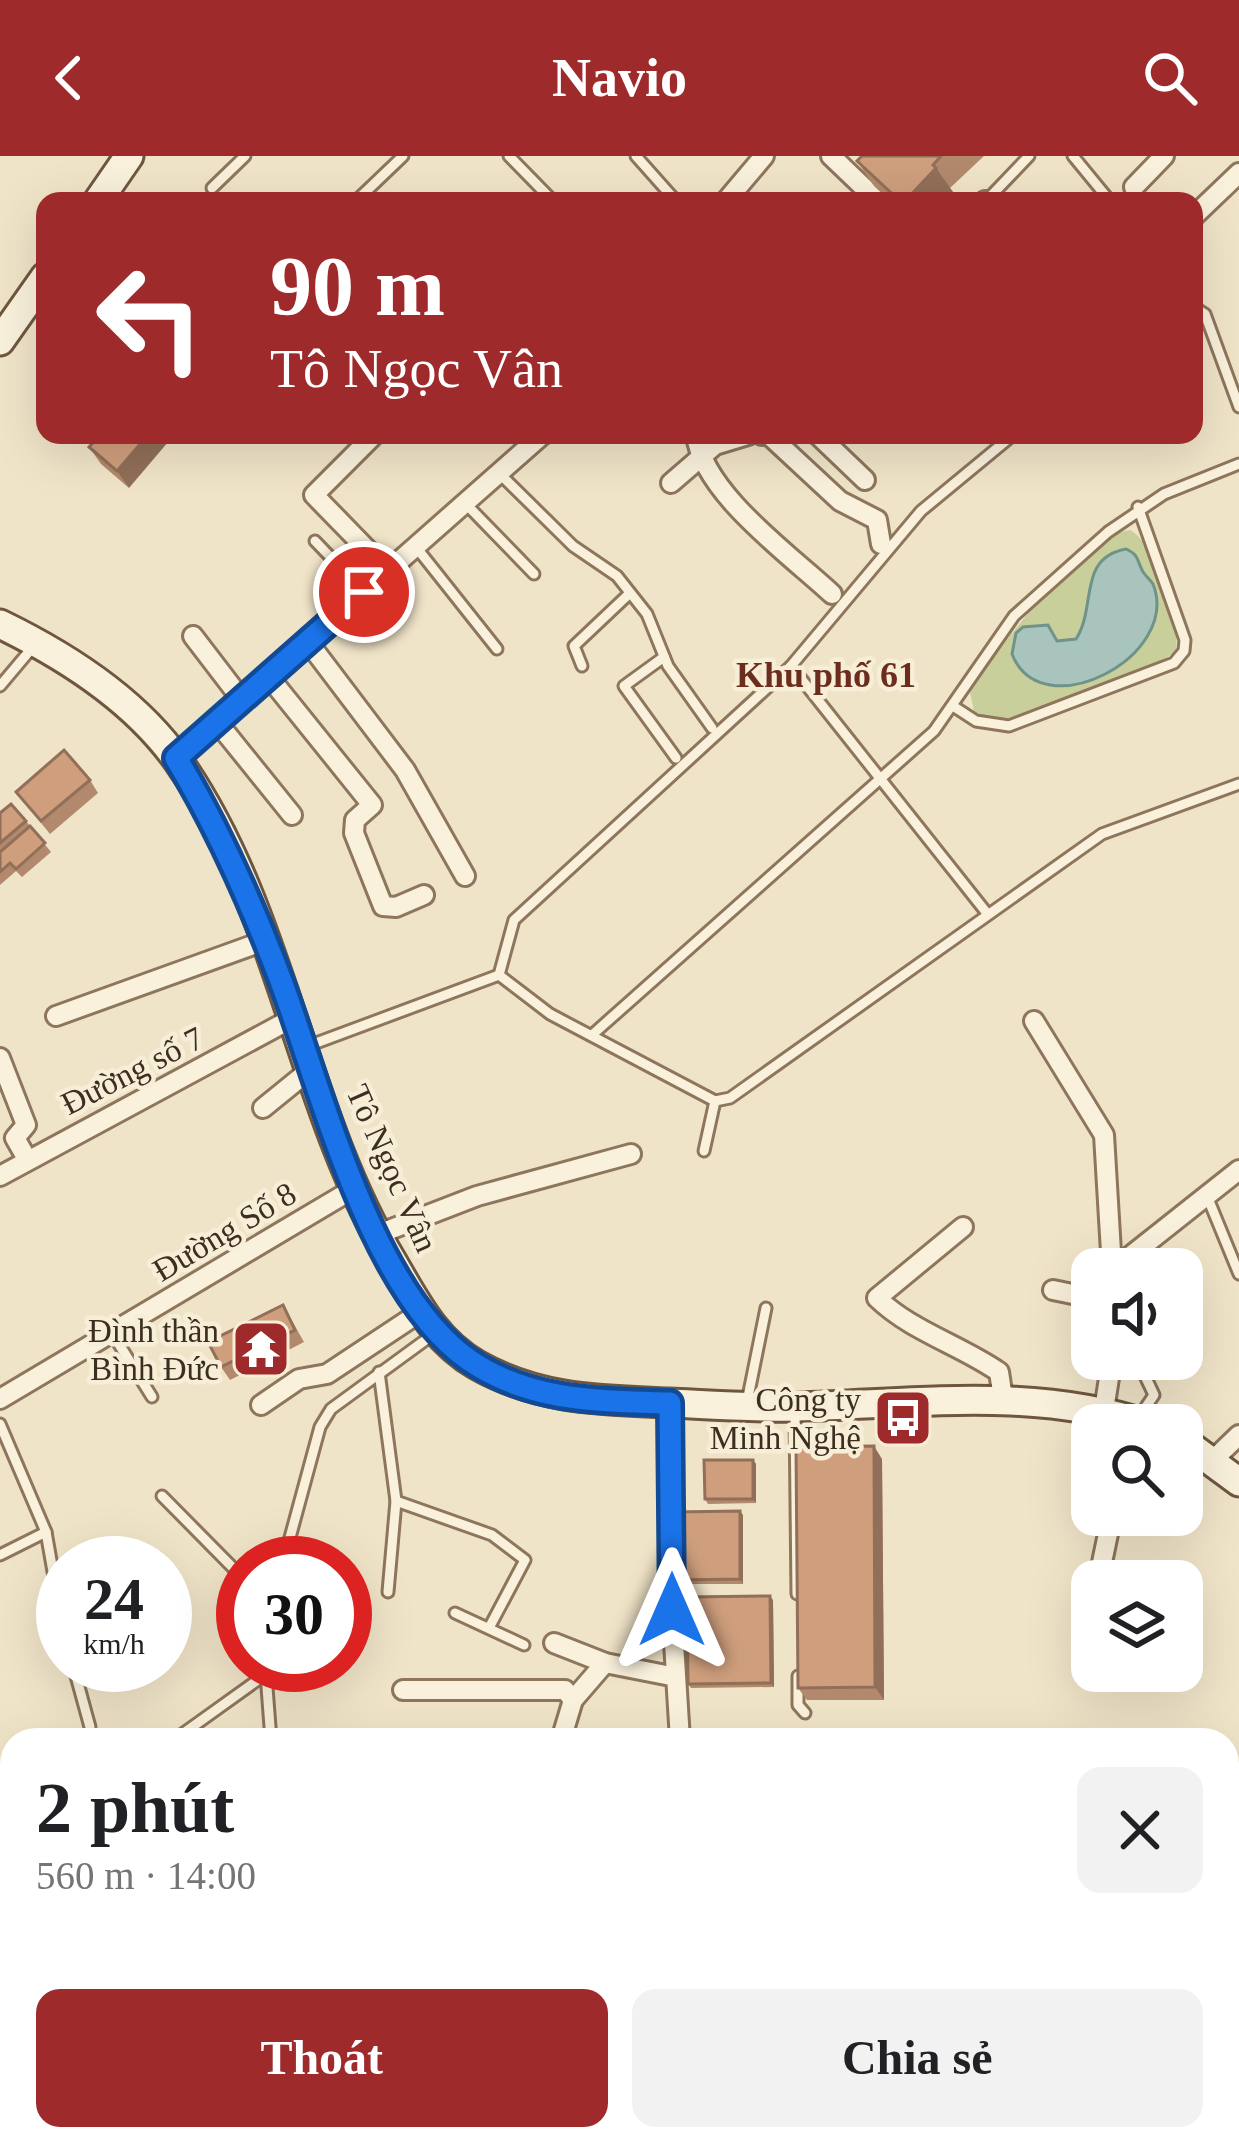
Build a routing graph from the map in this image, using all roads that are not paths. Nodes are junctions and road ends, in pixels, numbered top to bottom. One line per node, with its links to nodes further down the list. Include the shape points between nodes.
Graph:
1 (129, 156): 14 (main road)
2 (245, 156): 13 (lane)
3 (403, 156): 15 (lane)
4 (509, 156): 16 (lane)
5 (636, 156): 17 (lane)
6 (764, 156): 18 (street)
7 (830, 156): 19 (street)
8 (1029, 156): 20 (lane)
9 (1073, 156): 21 (lane)
10 (1165, 156): 12 (street)
11 (1239, 173): 22 (street)
12 (1134, 187)
13 (212, 188)
14 (104, 192)
15 (365, 192)
16 (544, 192)
17 (668, 192)
18 (733, 192)
19 (868, 192)
20 (995, 192)
21 (1103, 192)
22 (1203, 207)
23 (36, 290): 25 (main road)
24 (1203, 313): 26 (lane)
25 (0, 341)
26 (1239, 407)
27 (365, 444): 44 (street, via 314,495)
28 (532, 444): 36 (street)
29 (697, 444): 34 (street)
30 (718, 444): 34 (street)
31 (780, 444): 42 (street, via 840,501 877,520)
32 (828, 444): 37 (street)
33 (1002, 444): 56 (lane, via 921,511)
34 (698, 458): 38 (street); 48 (street, via 716,485)
35 (1239, 464): 40 (lane)
36 (499, 473): 39 (street); 47 (lane)
37 (866, 480)
38 (671, 483)
39 (465, 503): 43 (street); 45 (lane)
40 (1138, 507): 60 (lane, via 1014,616); 60 (lane, via 1185,640 1174,663 1009,726 976,721)
41 (315, 542): 46 (lane)
42 (881, 544)
43 (416, 547): 44 (street); 53 (lane)
44 (388, 572): 46 (street)
45 (534, 574)
46 (364, 592): 51 (street)
47 (630, 592): 54 (lane); 55 (lane, via 574,646)
48 (832, 594)
49 (0, 624): 52 (main road, Tô Ngọc Vân)
50 (193, 637): 59 (street)
51 (308, 642): 57 (street); 68 (street, via 405,770)
52 (36, 644): 58 (lane); 63 (main road, Tô Ngọc Vân, via 125,703)
53 (497, 649)
54 (664, 658): 62 (lane); 64 (lane, via 624,686)
55 (582, 666)
56 (791, 666): 65 (lane); 72 (lane, via 514,920)
57 (269, 676): 59 (street); 69 (street, via 372,805 354,832 383,906)
58 (0, 686)
59 (242, 700): 61 (street)
60 (953, 706): 65 (lane)
61 (217, 722): 63 (street); 67 (street)
62 (712, 728)
63 (176, 758): 71 (main road, Tô Ngọc Vân, via 217,826)
64 (676, 758)
65 (881, 778): 70 (lane); 76 (lane)
66 (1239, 784): 70 (lane, via 1102,834)
67 (292, 815)
68 (465, 876)
69 (424, 895)
70 (986, 912): 79 (lane, via 743,1089)
71 (264, 941): 73 (street); 74 (main road, Tô Ngọc Vân)
72 (499, 975): 76 (lane); 78 (lane)
73 (56, 1016)
74 (293, 1018): 78 (main road, Tô Ngọc Vân); 83 (street, Đường số 7)
75 (1034, 1022): 90 (street, via 1104,1135)
76 (592, 1035): 79 (lane)
77 (0, 1058): 83 (street, via 26,1125 15,1138)
78 (307, 1058): 80 (street); 86 (main road, Tô Ngọc Vân)
79 (715, 1101): 81 (lane)
80 (263, 1108)
81 (704, 1151)
82 (631, 1154): 89 (street, via 477,1196)
83 (27, 1159): 85 (street, Đường số 7)
84 (1239, 1170): 87 (street)
85 (0, 1176)
86 (355, 1188): 89 (main road, Tô Ngọc Vân); 97 (street, Đường Số 8)
87 (1207, 1196): 91 (street); 92 (lane)
88 (963, 1227): 101 (street, via 877,1298 908,1324 999,1372)
89 (376, 1235): 96 (main road, Tô Ngọc Vân)
90 (1112, 1248)
91 (1140, 1248)
92 (1239, 1274)
93 (1053, 1290): 94 (street)
94 (1071, 1294)
95 (766, 1308): 106 (lane)
96 (428, 1322): 98 (lane); 103 (main road, Tô Ngọc Vân, via 471,1362 541,1394); 105 (street, via 327,1374 299,1379)
97 (112, 1333): 100 (lane); 102 (street, Đường Số 8)
98 (379, 1372): 115 (lane); 118 (lane, via 320,1426)
99 (1147, 1380): 104 (lane, via 1154,1395)
100 (152, 1397)
101 (1003, 1398): 107 (main road, Tô Ngọc Vân); 108 (main road, Tô Ngọc Vân)
102 (0, 1399)
103 (670, 1403): 106 (main road, Tô Ngọc Vân); 129 (street)
104 (1141, 1404)
105 (261, 1405)
106 (747, 1407): 107 (main road, Tô Ngọc Vân)
107 (795, 1407): 123 (lane)
108 (1071, 1410)
109 (0, 1424): 116 (lane)
110 (1239, 1436): 112 (street)
111 (1203, 1456): 112 (main road)
112 (1210, 1462): 113 (main road)
113 (1239, 1483)
114 (162, 1496): 119 (lane)
115 (396, 1501): 121 (lane); 124 (lane, via 492,1535 524,1560)
116 (46, 1532): 117 (lane); 120 (lane)
117 (47, 1536)
118 (290, 1536)
119 (216, 1551)
120 (0, 1555)
121 (388, 1592)
122 (454, 1613): 124 (lane)
123 (797, 1614)
124 (489, 1628): 126 (lane)
125 (554, 1643): 128 (street)
126 (524, 1645)
127 (798, 1660): 135 (lane)
128 (605, 1664): 129 (street); 134 (street)
129 (676, 1677): 140 (street)
130 (403, 1690): 134 (street, via 566,1690)
131 (80, 1692): 136 (lane)
132 (237, 1692): 137 (lane)
133 (268, 1692): 138 (lane)
134 (573, 1700): 139 (street)
135 (805, 1714)
136 (90, 1727)
137 (190, 1728)
138 (270, 1728)
139 (565, 1728)
140 (679, 1728)

